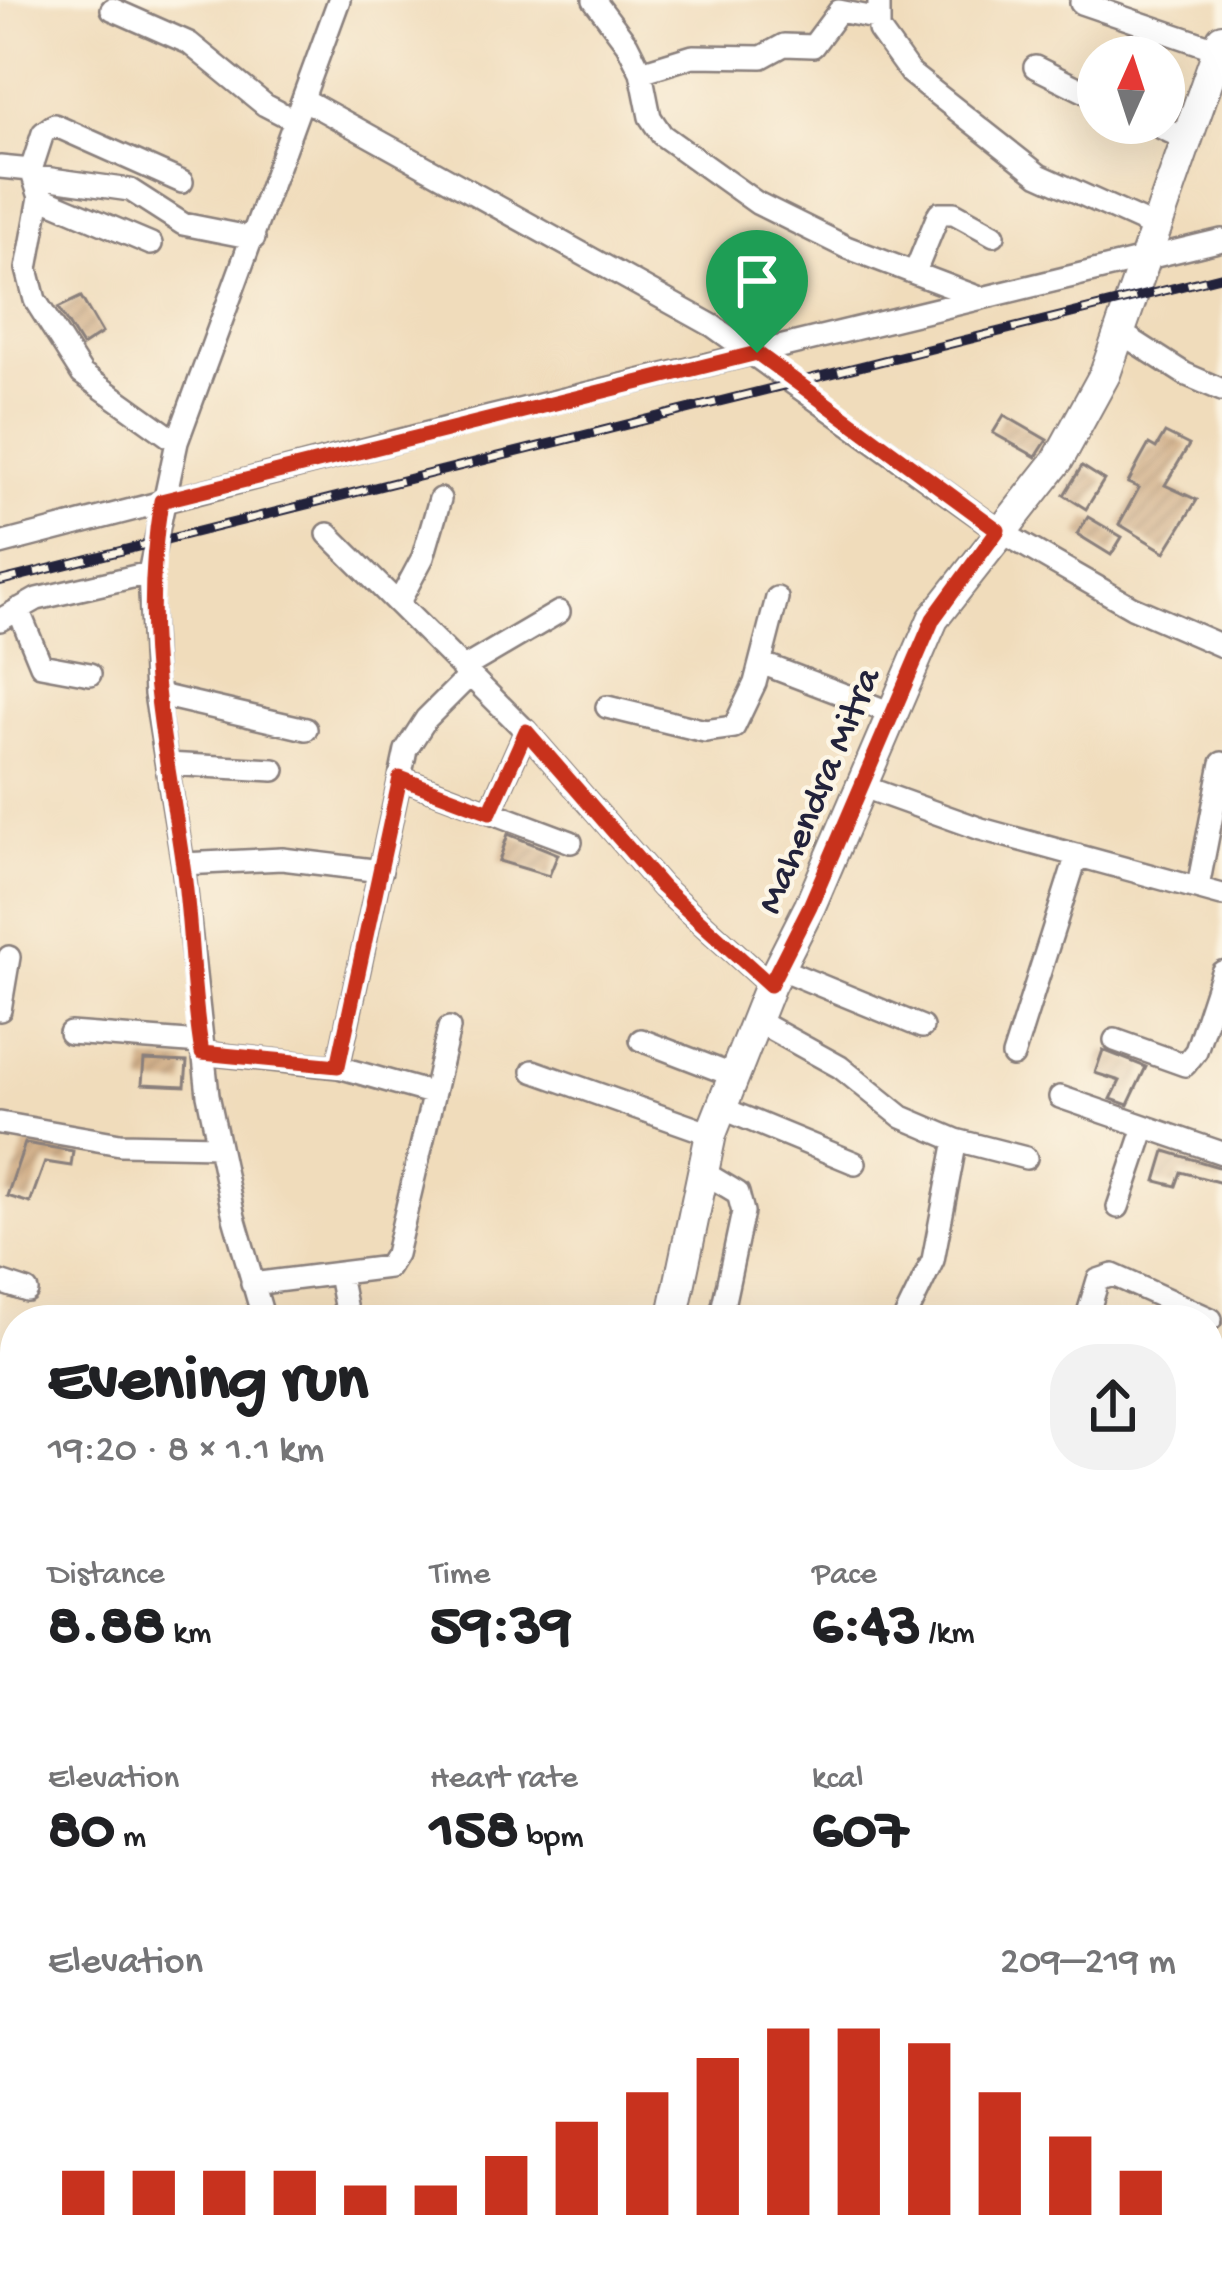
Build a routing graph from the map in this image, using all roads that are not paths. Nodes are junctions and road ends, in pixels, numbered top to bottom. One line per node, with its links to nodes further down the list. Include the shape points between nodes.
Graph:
1 (339, 0): 10 (street)
2 (594, 0): 8 (street)
3 (1081, 3): 6 (street)
4 (112, 9): 10 (street, via 189,43 265,105)
5 (877, 9): 8 (street, via 839,11 813,46 784,45 762,57 693,56); 16 (street, via 890,51 910,73 1017,160)
6 (1220, 44): 11 (main road, Mahendra Mitra)
7 (1035, 67): 9 (street)
8 (641, 72): 22 (street, via 655,128 714,175 846,247)
9 (1077, 88)
10 (298, 110): 18 (street); 25 (street)
11 (1185, 140)
12 (1183, 144): 16 (main road, Mahendra Mitra)
13 (0, 167): 14 (street)
14 (36, 182): 15 (street, via 43,133 54,125); 18 (street, via 130,190 183,224); 20 (street); 27 (street, via 27,268 35,300 82,374)
15 (182, 182)
16 (1152, 226): 21 (main road, Mahendra Mitra)
17 (994, 235): 22 (street, via 939,213)
18 (254, 238): 27 (street)
19 (1222, 240): 21 (street)
20 (151, 244)
21 (1141, 259): 23 (street); 24 (main road, Mahendra Mitra)
22 (915, 272): 23 (street)
23 (980, 298): 25 (street)
24 (1121, 333): 26 (street); 30 (main road, Mahendra Mitra, via 1058,460)
25 (757, 353): 29 (street); 30 (street)
26 (1222, 391)
27 (177, 442): 29 (street)
28 (440, 500): 35 (street)
29 (161, 501): 32 (street); 33 (street)
30 (998, 530): 38 (street, via 1132,607); 44 (main road, Mahendra Mitra, via 933,619)
31 (328, 534): 35 (street)
32 (0, 544)
33 (149, 573): 37 (street, via 57,593); 42 (street)
34 (777, 598): 39 (street)
35 (399, 602): 40 (street)
36 (559, 612): 40 (street)
37 (9, 614): 41 (street, via 41,665)
38 (1222, 646)
39 (761, 663): 43 (street, via 741,719 724,731); 44 (street)
40 (466, 673): 46 (street); 50 (street, via 413,735)
41 (90, 674)
42 (155, 694): 45 (street); 48 (street)
43 (607, 707)
44 (889, 712): 51 (main road, Mahendra Mitra)
45 (307, 730)
46 (526, 731): 52 (street); 61 (street, via 662,887)
47 (1222, 763): 57 (street)
48 (167, 764): 49 (street); 55 (street)
49 (274, 770)
50 (400, 778): 52 (street); 56 (street)
51 (861, 786): 54 (street); 61 (main road, Mahendra Mitra)
52 (490, 812): 53 (street)
53 (571, 842)
54 (1077, 855): 57 (street); 70 (street)
55 (183, 864): 56 (street, via 282,859); 69 (street)
56 (381, 871): 71 (street)
57 (1198, 887): 58 (street)
58 (1222, 895)
59 (9, 957): 62 (street)
60 (1222, 972): 68 (street, via 1186,1065)
61 (774, 976): 63 (main road, Mahendra Mitra); 64 (street)
62 (0, 1010)
63 (755, 1020): 73 (main road, Mahendra Mitra); 79 (street, via 873,1089 902,1118)
64 (922, 1027)
65 (449, 1028): 74 (street)
66 (70, 1033): 69 (street)
67 (641, 1040): 73 (street)
68 (1115, 1040)
69 (202, 1048): 71 (street); 80 (street)
70 (1013, 1056)
71 (338, 1066): 74 (street)
72 (533, 1071): 76 (street)
73 (732, 1075): 76 (main road, Mahendra Mitra)
74 (430, 1093): 86 (street, via 396,1254 388,1267)
75 (1060, 1097): 78 (street)
76 (715, 1120): 83 (street); 84 (main road, Mahendra Mitra)
77 (0, 1123): 80 (street, via 120,1144)
78 (1144, 1130): 81 (street); 85 (street)
79 (956, 1141): 82 (street); 94 (street, via 933,1260)
80 (218, 1146): 88 (street)
81 (1222, 1153)
82 (1026, 1158)
83 (855, 1163)
84 (703, 1172): 92 (main road, Mahendra Mitra); 93 (street, via 738,1193 743,1212)
85 (1118, 1207)
86 (339, 1275): 88 (street); 91 (street)
87 (0, 1282): 89 (street)
88 (252, 1284): 90 (street)
89 (27, 1291)
90 (259, 1305)
91 (345, 1305)
92 (675, 1305)
93 (723, 1305)
94 (911, 1305)
95 (1090, 1305): 96 (street, via 1098,1280 1113,1275)
96 (1180, 1305)

